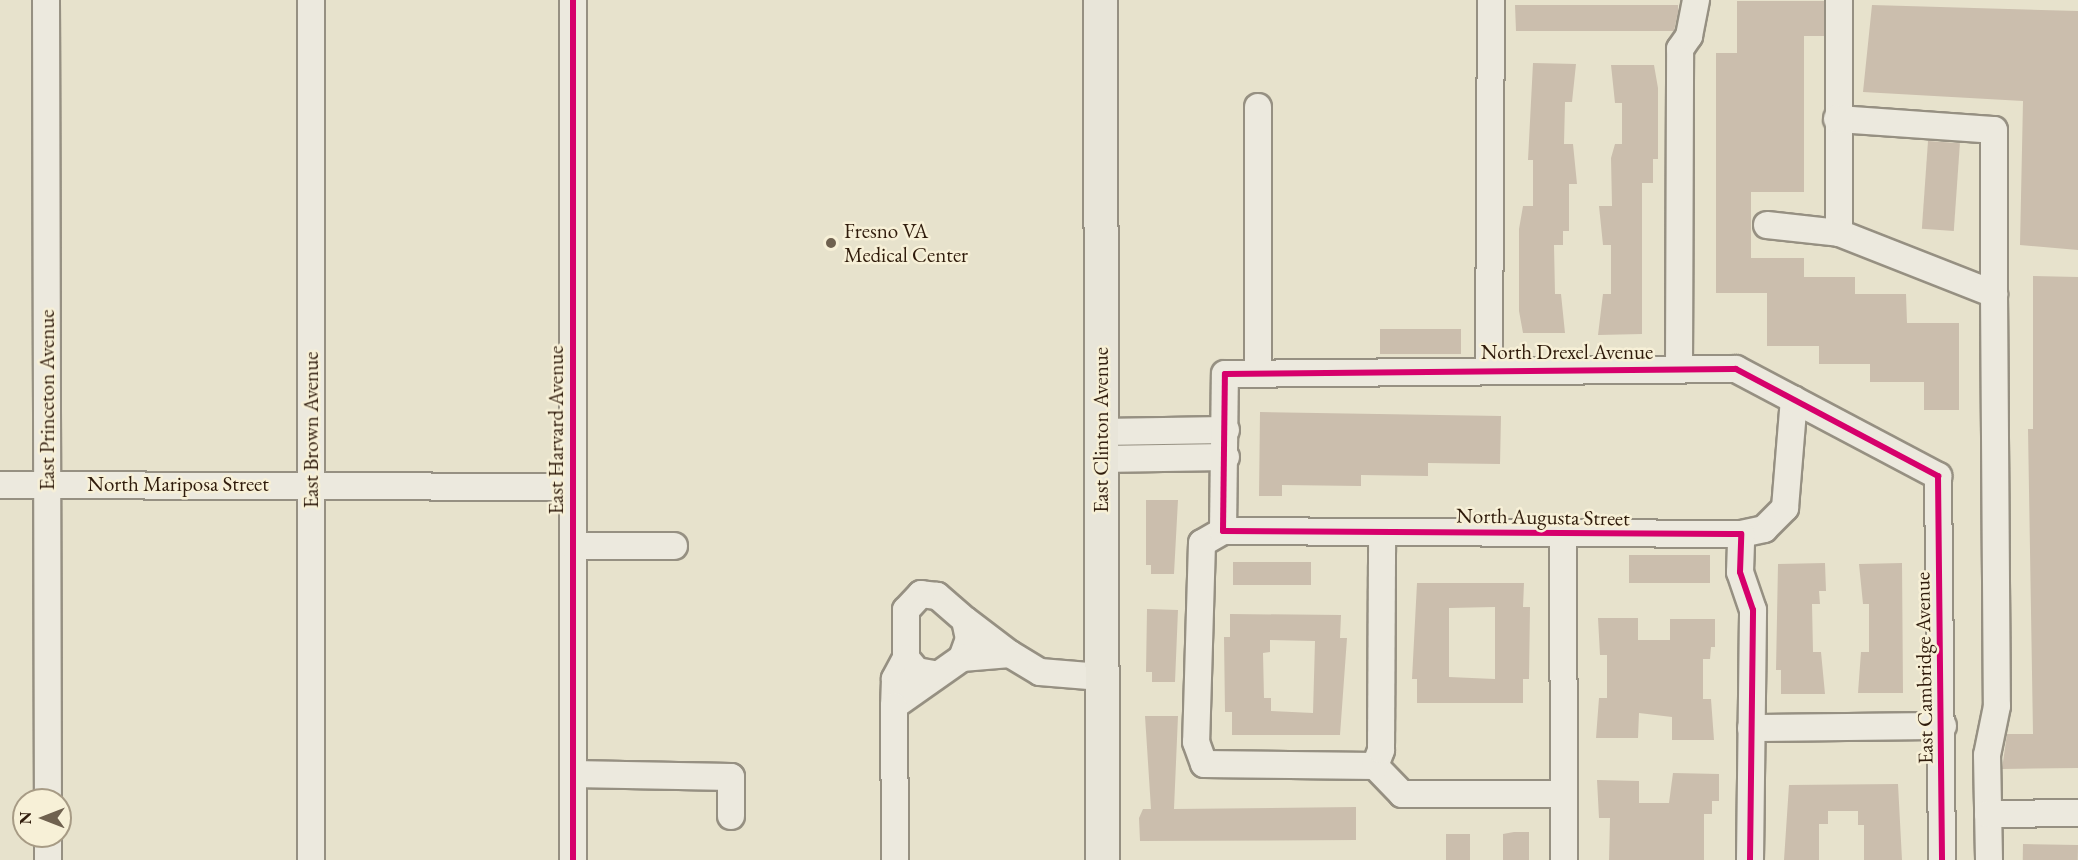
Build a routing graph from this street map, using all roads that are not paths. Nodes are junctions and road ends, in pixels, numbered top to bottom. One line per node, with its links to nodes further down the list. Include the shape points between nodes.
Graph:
1 (46, 0): 21 (street, East Princeton Avenue)
2 (311, 0): 22 (street, East Brown Avenue)
3 (573, 0): 24 (street, East Harvard Avenue)
4 (1100, 0): 18 (main road, East Clinton Avenue)
5 (1491, 0): 13 (street)
6 (1696, 0): 14 (street, via 1679,56)
7 (1839, 0): 9 (street)
8 (1258, 107): 15 (street)
9 (1838, 119): 11 (street); 12 (street, via 1994,130)
10 (1767, 225): 11 (street)
11 (1839, 233): 12 (street)
12 (1994, 294): 45 (street, via 1997,706 1987,755)
13 (1489, 369): 14 (street, North Drexel Avenue); 15 (street, North Drexel Avenue)
14 (1679, 369): 16 (street, North Drexel Avenue, via 1736,369)
15 (1258, 373): 17 (street, North Drexel Avenue, via 1225,374)
16 (1794, 399): 20 (street, North Drexel Avenue); 27 (street, North Augusta Street, via 1785,508 1764,529)
17 (1226, 430): 18 (street); 19 (street)
18 (1101, 446): 19 (street); 36 (main road, East Clinton Avenue)
19 (1226, 457): 25 (street)
20 (1938, 476): 38 (street, East Cambridge Avenue)
21 (47, 484): 22 (street, North Mariposa Street); 23 (street, North Mariposa Street); 42 (street, East Princeton Avenue)
22 (311, 484): 24 (street, North Mariposa Street); 47 (street, East Brown Avenue)
23 (0, 485)
24 (573, 487): 29 (street, East Harvard Avenue)
25 (1223, 531): 26 (street, North Augusta Street); 40 (street, via 1202,543 1196,742 1204,764)
26 (1382, 532): 28 (street, North Augusta Street); 40 (street, via 1381,750)
27 (1741, 534): 28 (street, North Augusta Street); 39 (street, via 1740,572 1753,610)
28 (1563, 535): 43 (street)
29 (573, 546): 30 (street); 41 (street, East Harvard Avenue)
30 (674, 546)
31 (965, 620): 32 (street); 33 (street, via 938,596 921,594 906,610); 34 (street, via 969,639)
32 (1010, 654): 34 (street); 36 (street, via 1046,674)
33 (906, 658): 35 (street, via 917,671); 37 (street, via 896,679)
34 (962, 658): 35 (street)
35 (934, 674): 37 (street)
36 (1101, 677): 50 (main road, East Clinton Avenue)
37 (894, 706): 49 (street)
38 (1943, 726): 39 (street); 53 (street, East Cambridge Avenue)
39 (1751, 728): 52 (street)
40 (1375, 766): 43 (street, via 1402,795)
41 (573, 774): 46 (street, via 731,777); 48 (street, East Harvard Avenue)
42 (48, 788)
43 (1564, 794): 51 (street)
44 (2078, 813): 45 (street)
45 (1988, 814): 54 (street)
46 (731, 816)
47 (311, 860)
48 (573, 860)
49 (895, 860)
50 (1101, 860)
51 (1564, 860)
52 (1750, 860)
53 (1942, 860)
54 (1989, 860)

